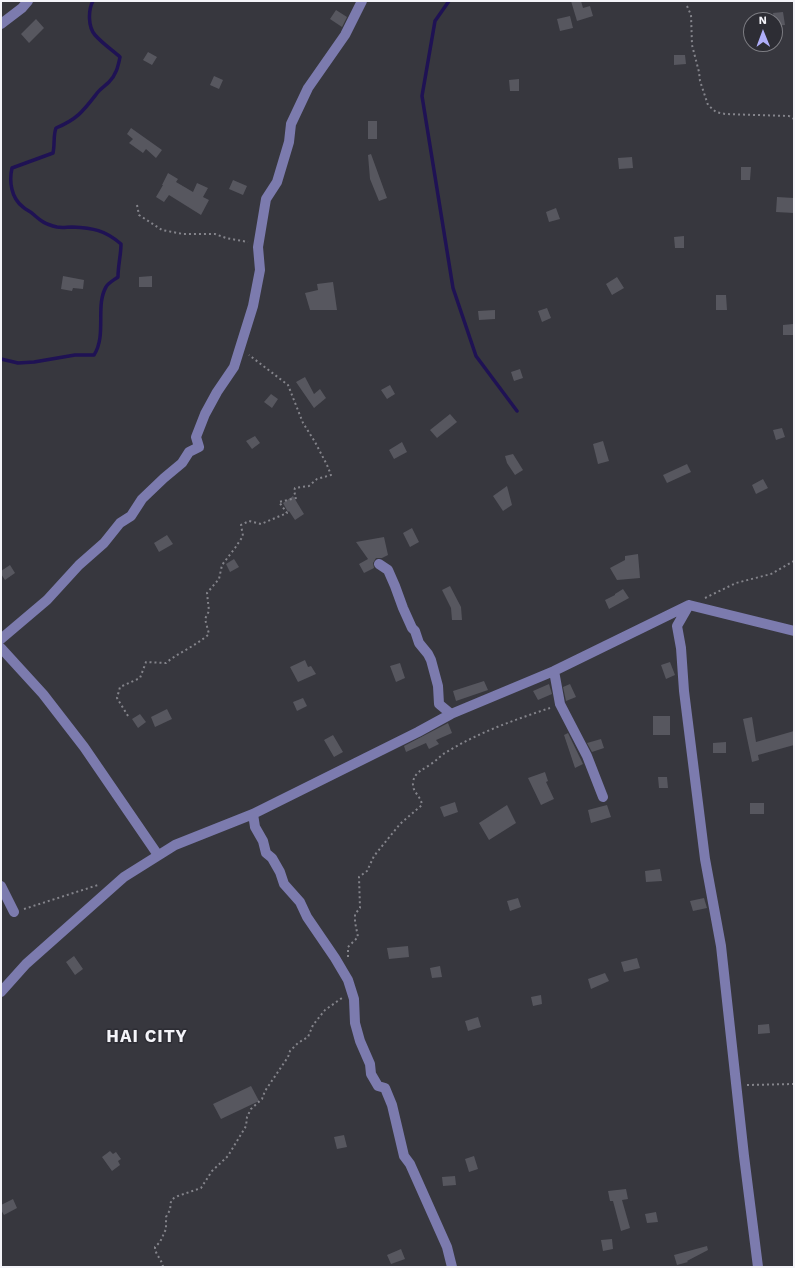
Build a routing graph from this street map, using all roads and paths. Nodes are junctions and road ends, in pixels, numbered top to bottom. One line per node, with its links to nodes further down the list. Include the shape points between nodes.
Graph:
1 (28, 1): 4 (street)
2 (362, 1): 7 (street, via 345,35 308,88 291,124 289,142 277,182 266,199)
3 (687, 6): 5 (path, via 691,15 692,45 708,105 716,112 726,114 789,116)
4 (1, 24)
5 (794, 120)
6 (137, 205): 7 (path, via 139,215 162,230 183,234 214,234 246,241)
7 (258, 247): 8 (street, via 260,270 253,306)
8 (240, 348): 13 (street, via 234,367 205,414 196,437 199,447 189,452 182,463 142,499 131,516 120,523 104,543 79,565 47,600); 18 (path, via 288,385 303,423 327,465 330,476 317,479 309,486 295,488 296,498 279,502 287,513 261,524 249,521 241,525 243,536 222,565 219,579 207,593 209,611 205,619 208,634 166,663 146,662 140,678 120,687 117,698)
9 (794, 561): 11 (path, via 771,574 736,582)
10 (379, 564): 17 (street, via 388,570 419,643 431,660 438,686 439,704)
11 (689, 605): 12 (street); 15 (street); 29 (street, via 677,626 705,859 722,946)
12 (794, 631)
13 (1, 639)
14 (1, 648): 21 (street, via 43,694 84,747)
15 (554, 671): 16 (street); 17 (street)
16 (560, 704): 19 (street, via 587,756); 25 (path, via 475,737 444,753 417,772 413,789 422,805 400,824 378,849 367,871 359,877 360,908 355,914 358,937 348,947)
17 (450, 714): 20 (street)
18 (128, 716)
19 (603, 797)
20 (253, 814): 21 (street, via 175,845); 26 (street, via 255,827 266,853 272,858 284,884 300,902 307,917 335,958)
21 (158, 855): 27 (street, via 124,877 26,964)
22 (102, 884): 24 (path)
23 (1, 886): 24 (street)
24 (14, 912)
25 (349, 962)
26 (352, 991): 30 (path, via 325,1010 313,1025 308,1037 290,1051 262,1099 250,1109 246,1126 228,1156 201,1188 171,1201 166,1217 166,1229 160,1242 155,1246); 31 (street, via 355,1023 360,1041 372,1074 378,1086 385,1088 392,1105 404,1156 410,1164 447,1247)
27 (1, 992)
28 (794, 1084): 29 (path)
29 (736, 1086): 32 (street)
30 (162, 1267)
31 (452, 1267)
32 (758, 1267)

